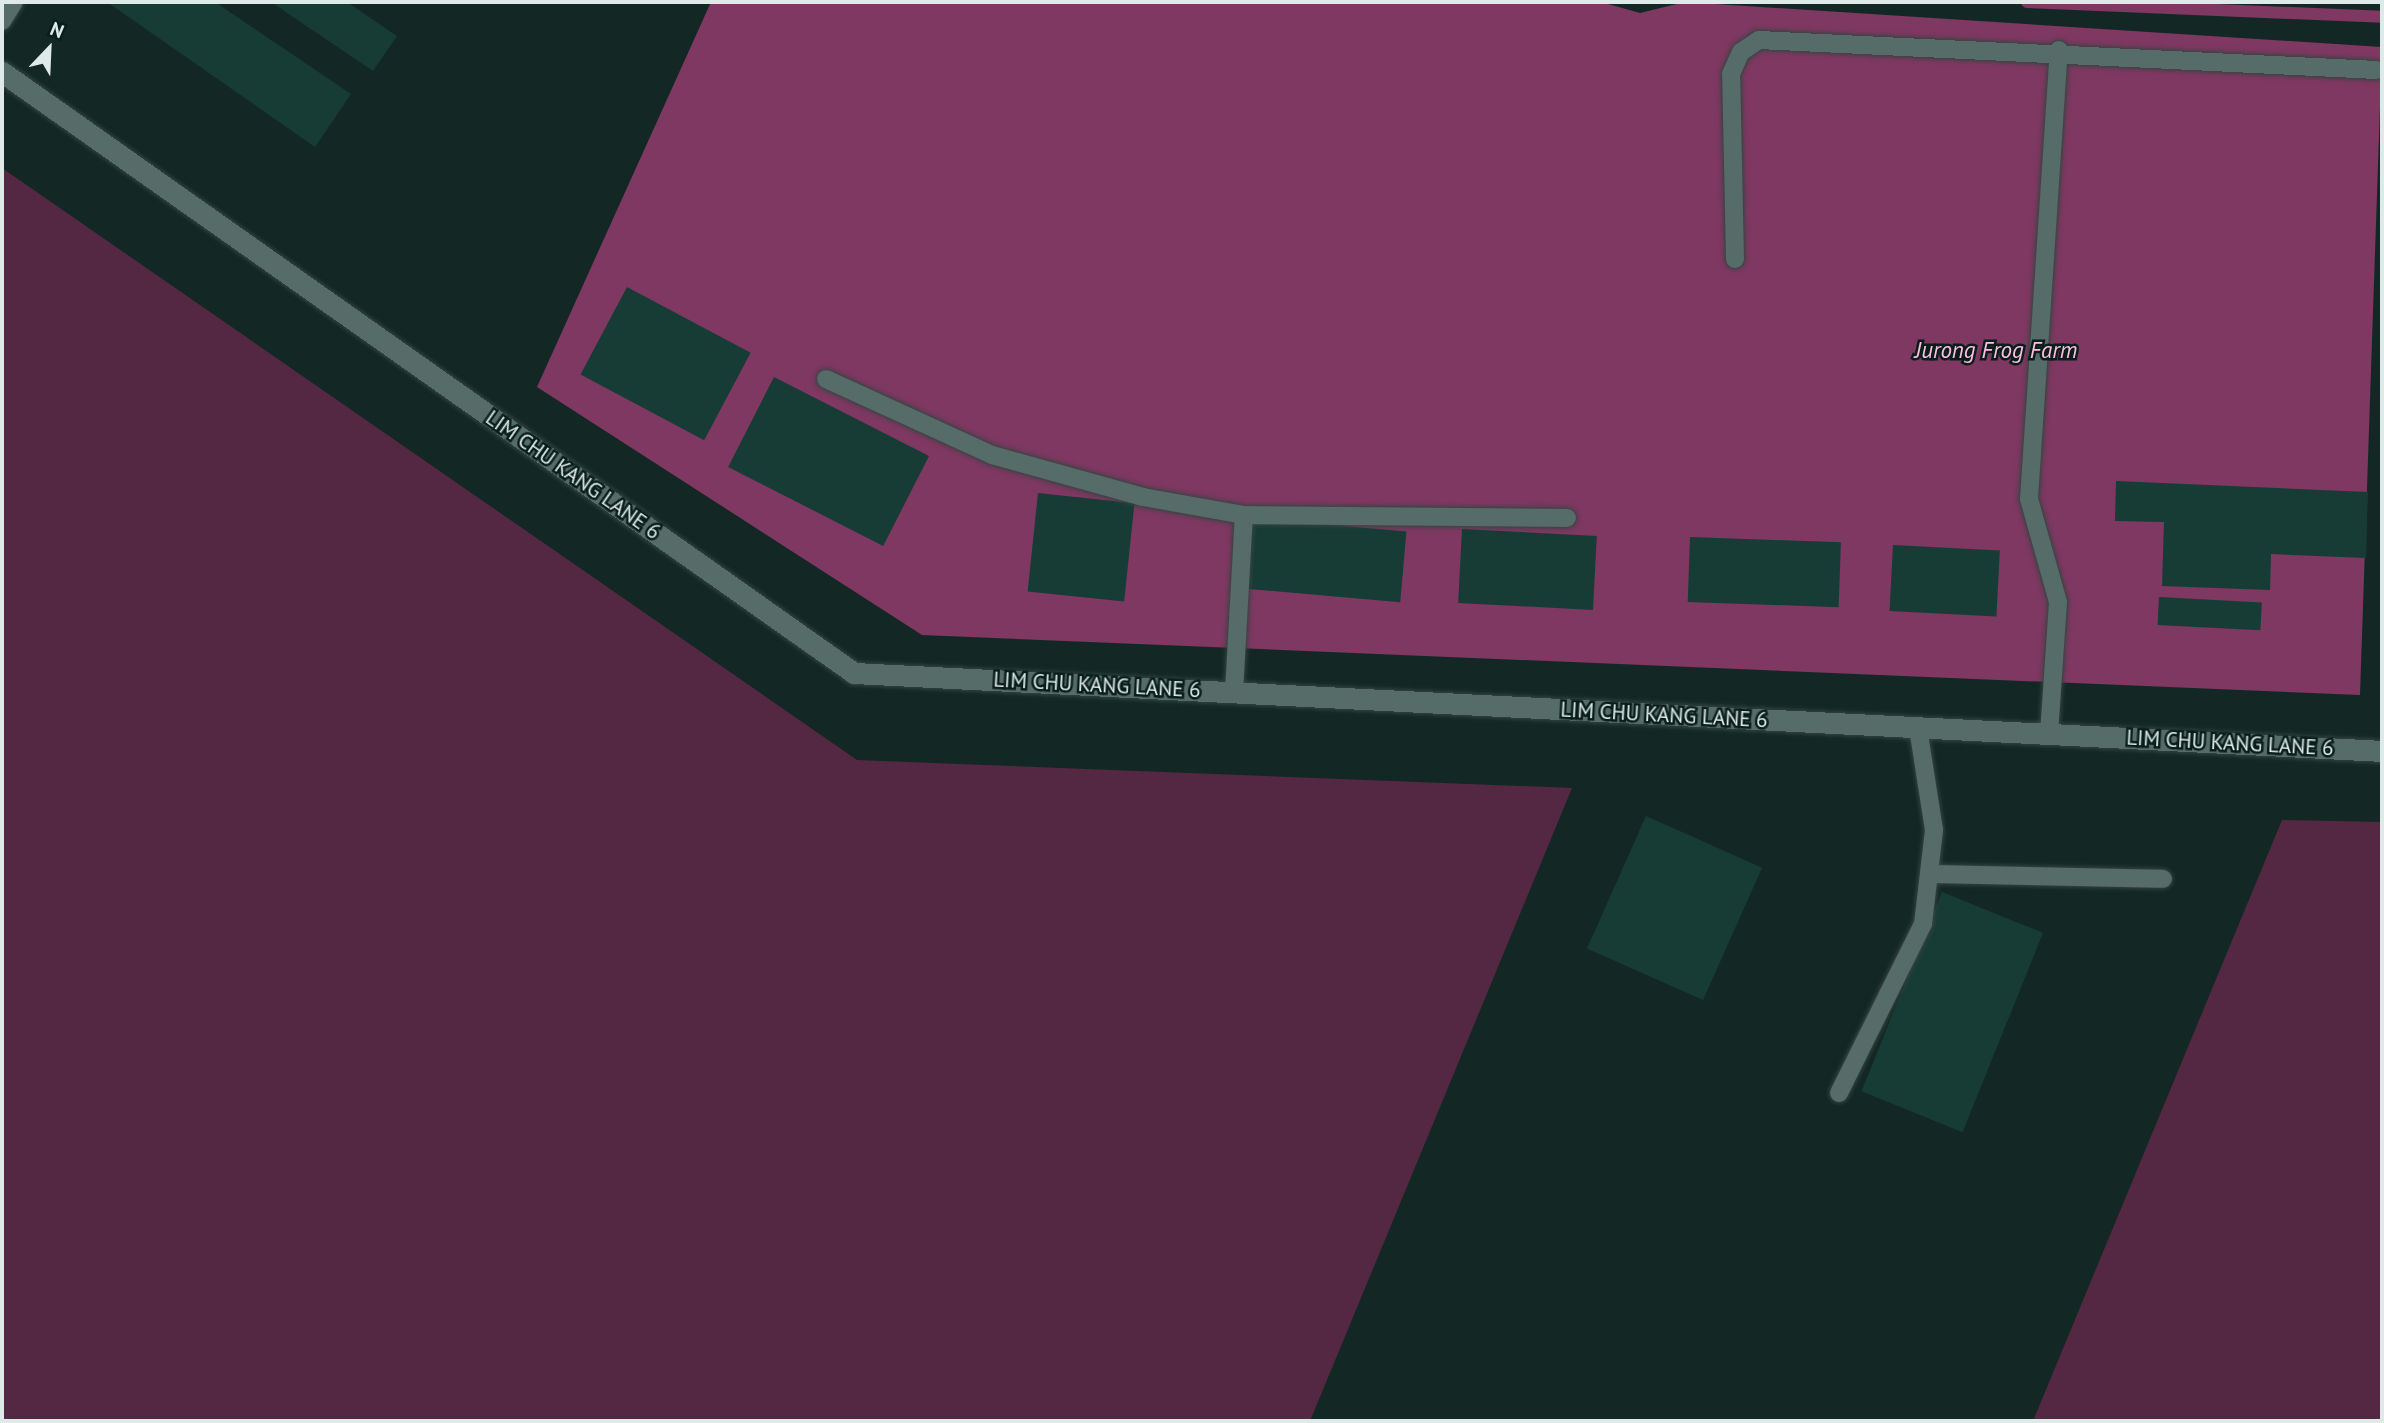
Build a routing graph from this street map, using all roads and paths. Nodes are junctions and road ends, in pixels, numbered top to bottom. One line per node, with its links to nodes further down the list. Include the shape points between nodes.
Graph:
1 (14, 2): 2 (lane)
2 (2, 21)
3 (2059, 50): 4 (lane); 6 (lane, via 1759,40 1741,51 1731,74); 12 (lane, via 2029,499 2058,602)
4 (2376, 70)
5 (2, 72): 10 (street, LIM CHU KANG LANE 6, via 854,673)
6 (1735, 259)
7 (826, 379): 8 (lane, via 992,455 1143,497)
8 (1244, 515): 9 (lane); 10 (lane)
9 (1567, 518)
10 (1234, 692): 11 (street, LIM CHU KANG LANE 6)
11 (1918, 728): 12 (street, LIM CHU KANG LANE 6); 14 (lane, via 1934,830)
12 (2049, 734): 13 (street, LIM CHU KANG LANE 6)
13 (2382, 751)
14 (1929, 874): 15 (lane); 16 (lane, via 1923,924)
15 (2162, 879)
16 (1839, 1093)

